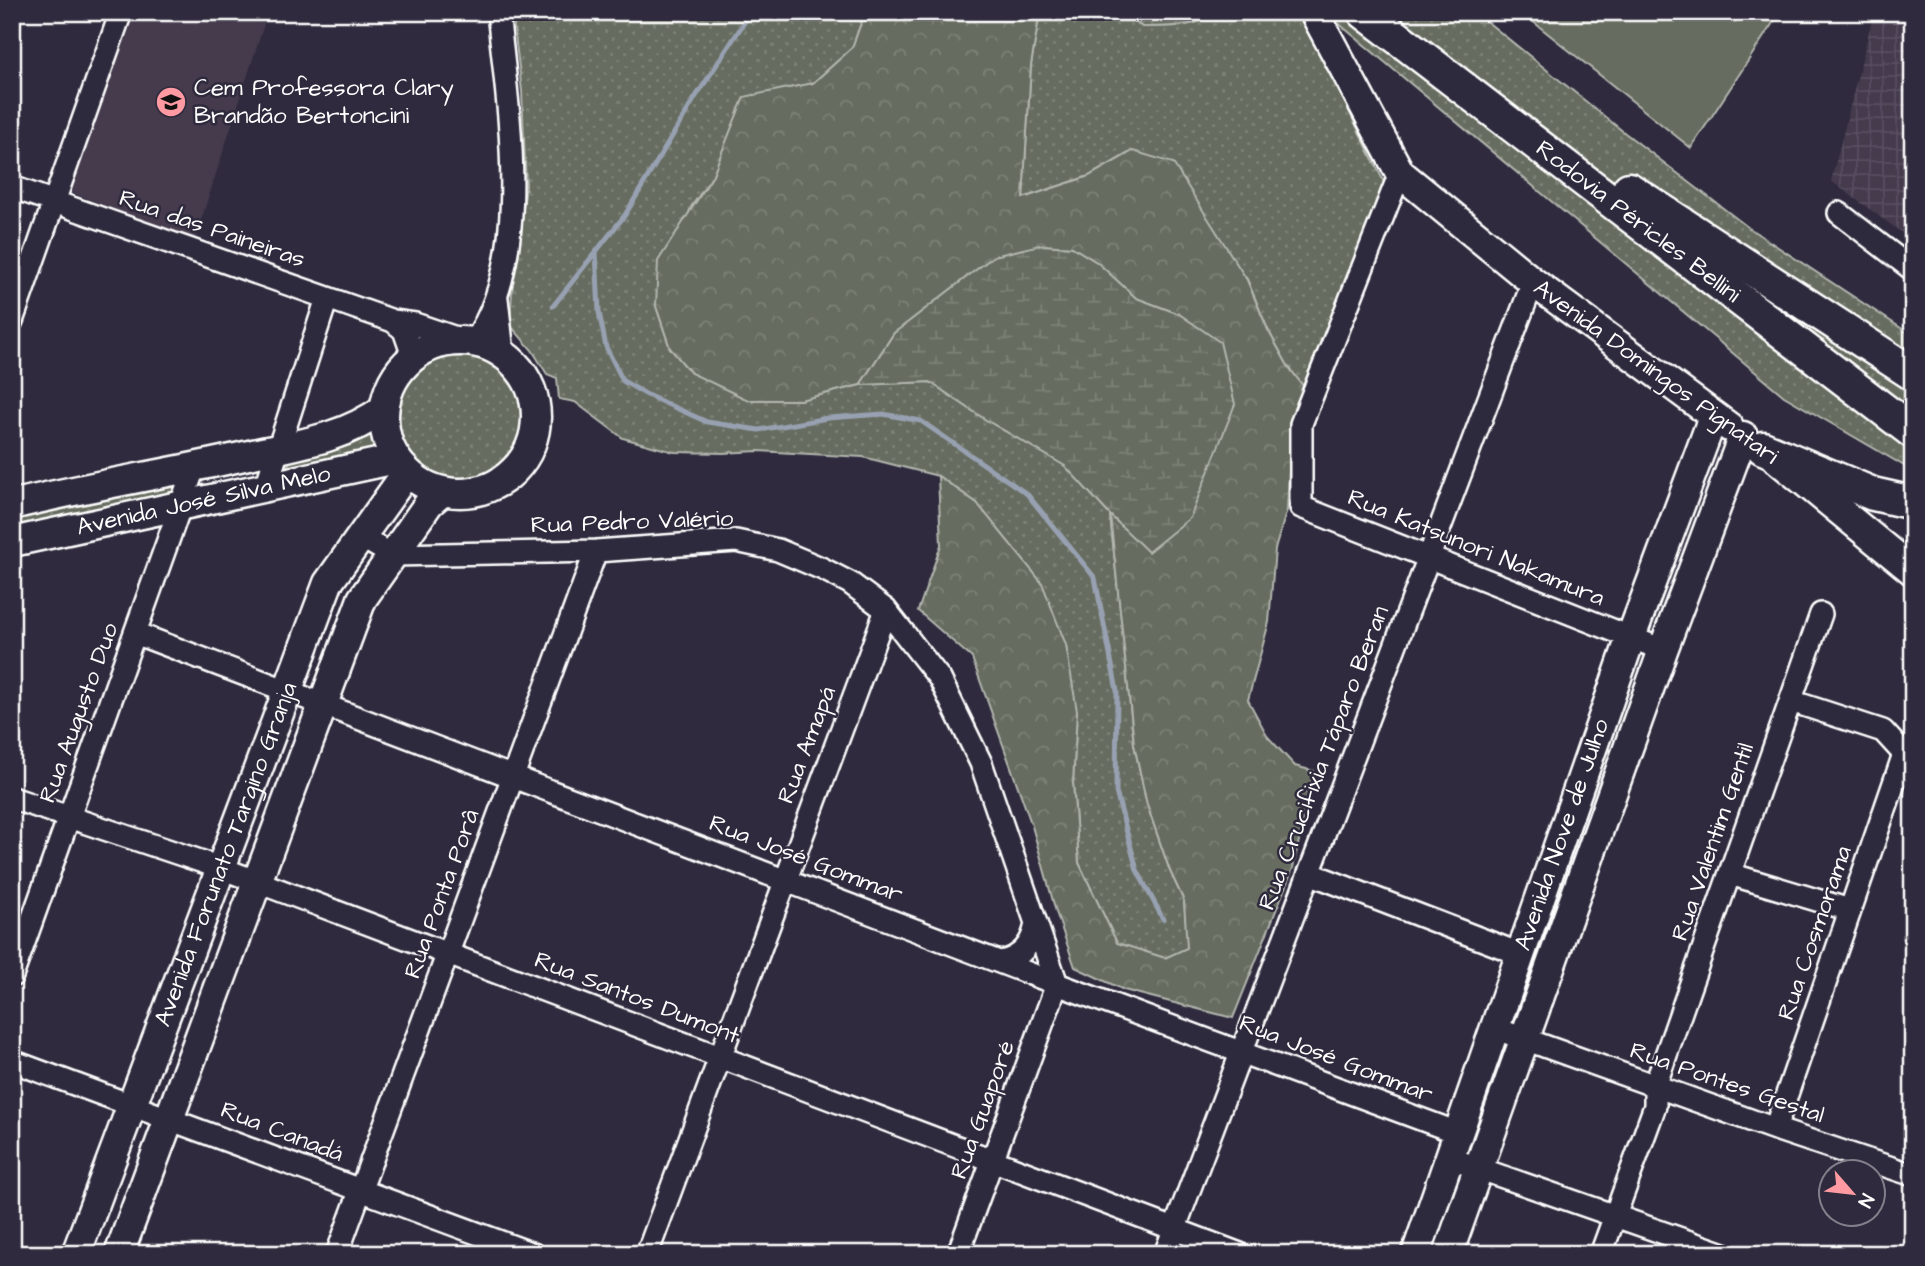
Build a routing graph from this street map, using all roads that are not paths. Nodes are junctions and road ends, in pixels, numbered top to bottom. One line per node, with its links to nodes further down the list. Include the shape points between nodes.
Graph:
1 (121, 12): 9 (street)
2 (498, 12): 13 (street, via 513,171 511,225)
3 (1314, 12): 6 (street)
4 (1364, 12): 24 (main road, Rodovia Péricles Bellini)
5 (1400, 12): 8 (main road, Rodovia Péricles Bellini)
6 (1400, 173): 12 (street, Avenida Domingos Pignatari); 38 (street, Rua Katsunori Nakamura, via 1301,424 1301,507)
7 (12, 187): 9 (street, Rua das Paineiras)
8 (1629, 189): 20 (main road); 21 (main road, Rodovia Péricles Bellini)
9 (54, 201): 14 (street, Rua das Paineiras); 15 (street)
10 (1839, 213): 11 (street)
11 (1913, 270)
12 (1533, 282): 23 (street, Avenida Domingos Pignatari); 38 (street, Rua Crucifixia Táparo Beran)
13 (497, 297): 17 (street, via 484,327); 18 (street)
14 (327, 298): 16 (street, Rua das Paineiras); 26 (street)
15 (12, 321)
16 (393, 321): 17 (street, Rua das Paineiras); 19 (street, via 404,330)
17 (468, 340): 18 (street); 19 (street, via 444,341)
18 (503, 354): 30 (street, via 520,369 532,390 534,436 509,475 488,488)
19 (413, 356): 22 (street, via 398,371)
20 (1913, 374)
21 (1913, 405)
22 (383, 409): 26 (street, Avenida José Silva Melo, via 343,433); 27 (street, via 386,435)
23 (1713, 417): 25 (street, Avenida Domingos Pignatari); 43 (street, Avenida Nove de Julho)
24 (1913, 432)
25 (1753, 442): 32 (main road, via 1873,494); 39 (street, Avenida Domingos Pignatari); 44 (street, Avenida Nove de Julho)
26 (278, 449): 28 (street, Avenida José Silva Melo); 29 (street)
27 (401, 466): 29 (street, Avenida José Silva Melo); 30 (street); 34 (street, Avenida Forunato Targino Granja)
28 (194, 468): 31 (street, Avenida José Silva Melo); 33 (street, Rua Augusto Duo)
29 (265, 486): 33 (street, Avenida José Silva Melo)
30 (442, 492): 37 (street, Avenida Forunato Targino Granja)
31 (18, 500)
32 (1913, 503)
33 (181, 505): 35 (street, Avenida José Silva Melo); 42 (street, Rua Augusto Duo)
34 (361, 537): 37 (street); 45 (street, Avenida Forunato Targino Granja, via 328,583)
35 (12, 542)
36 (596, 551): 37 (street, Rua Pedro Valério); 40 (street, Rua Pedro Valério, via 747,543 823,569); 48 (street, Rua Ponta Porâ)
37 (392, 555): 47 (street, Avenida Forunato Targino Granja, via 362,599)
38 (1428, 557): 43 (street, Rua Katsunori Nakamura); 52 (street, Rua Crucifixia Táparo Beran)
39 (1913, 571)
40 (886, 610): 54 (street, Rua Amapá); 57 (street, Rua Pedro Valério, via 940,679 981,763)
41 (1821, 614): 46 (street, Rua Valentim Gentil)
42 (135, 633): 45 (street, Rua José Gommar); 50 (street, Rua Augusto Duo)
43 (1631, 637): 44 (street, Rua Katsunori Nakamura); 59 (street, Avenida Nove de Julho)
44 (1663, 650): 64 (street, Avenida Nove de Julho)
45 (287, 691): 47 (street, Rua José Gommar); 51 (street, Avenida Forunato Targino Granja)
46 (1791, 701): 53 (street, Rua Valentim Gentil); 56 (street, Rua Cosmorama, via 1883,731 1904,754)
47 (323, 704): 48 (street, Rua José Gommar); 55 (street, Avenida Forunato Targino Granja)
48 (513, 776): 54 (street, Rua José Gommar); 58 (street, Rua Ponta Porâ)
49 (12, 798): 50 (street, Rua Santos Dumont)
50 (69, 817): 51 (street, Rua Santos Dumont); 61 (street, Rua Augusto Duo)
51 (220, 868): 55 (street, Rua Santos Dumont); 69 (street, Avenida Forunato Targino Granja)
52 (1309, 873): 59 (street); 65 (street, Rua Crucifixia Táparo Beran)
53 (1730, 874): 56 (street); 68 (street, Rua Valentim Gentil)
54 (785, 879): 60 (street, Rua José Gommar); 66 (street, Rua Amapá)
55 (257, 882): 58 (street, Rua Santos Dumont); 70 (street, Avenida Forunato Targino Granja)
56 (1850, 910): 71 (street, Rua Cosmorama)
57 (1036, 923): 60 (street, via 1026,948); 62 (street, Rua Pedro Valério)
58 (447, 954): 66 (street, Rua Santos Dumont); 76 (street, Rua Ponta Porâ)
59 (1520, 954): 63 (street, Avenida Nove de Julho)
60 (1001, 962): 62 (street, Rua José Gommar)
61 (12, 976)
62 (1057, 984): 65 (street, Rua José Gommar); 73 (street, Rua Guaporé)
63 (1494, 1028): 64 (street, Rua Pontes Gestal); 72 (street, Avenida Nove de Julho)
64 (1524, 1039): 68 (street, Rua Pontes Gestal); 74 (street, Avenida Nove de Julho)
65 (1242, 1051): 72 (street, Rua José Gommar); 78 (street, Rua Crucifixia Táparo Beran)
66 (720, 1057): 73 (street, Rua Santos Dumont); 83 (street, Rua Amapá)
67 (12, 1061): 69 (street, Rua Canadá)
68 (1655, 1086): 71 (street, Rua Pontes Gestal); 77 (street, Rua Valentim Gentil, via 1655,1106)
69 (132, 1104): 70 (street, Rua Canadá); 79 (street, Avenida Forunato Targino Granja)
70 (170, 1117): 76 (street, Rua Canadá); 80 (street, Avenida Forunato Targino Granja)
71 (1775, 1129): 75 (street, Rua Pontes Gestal)
72 (1453, 1145): 74 (street, Rua José Gommar); 87 (street, Avenida Nove de Julho)
73 (992, 1160): 78 (street, Rua Santos Dumont); 84 (street, Rua Guaporé)
74 (1478, 1168): 77 (street, Rua José Gommar); 88 (street, Avenida Nove de Julho)
75 (1913, 1175)
76 (361, 1189): 81 (street, Rua Ponta Porâ); 82 (street, Rua Canadá)
77 (1615, 1216): 89 (street, Rua Valentim Gentil); 90 (street, Rua José Gommar)
78 (1174, 1229): 85 (street, Rua Crucifixia Táparo Beran); 86 (street, Rua Santos Dumont)
79 (76, 1254)
80 (119, 1254)
81 (337, 1254)
82 (533, 1254)
83 (647, 1254)
84 (958, 1254)
85 (1165, 1254)
86 (1240, 1254)
87 (1416, 1254)
88 (1448, 1254)
89 (1601, 1254)
90 (1724, 1254)

